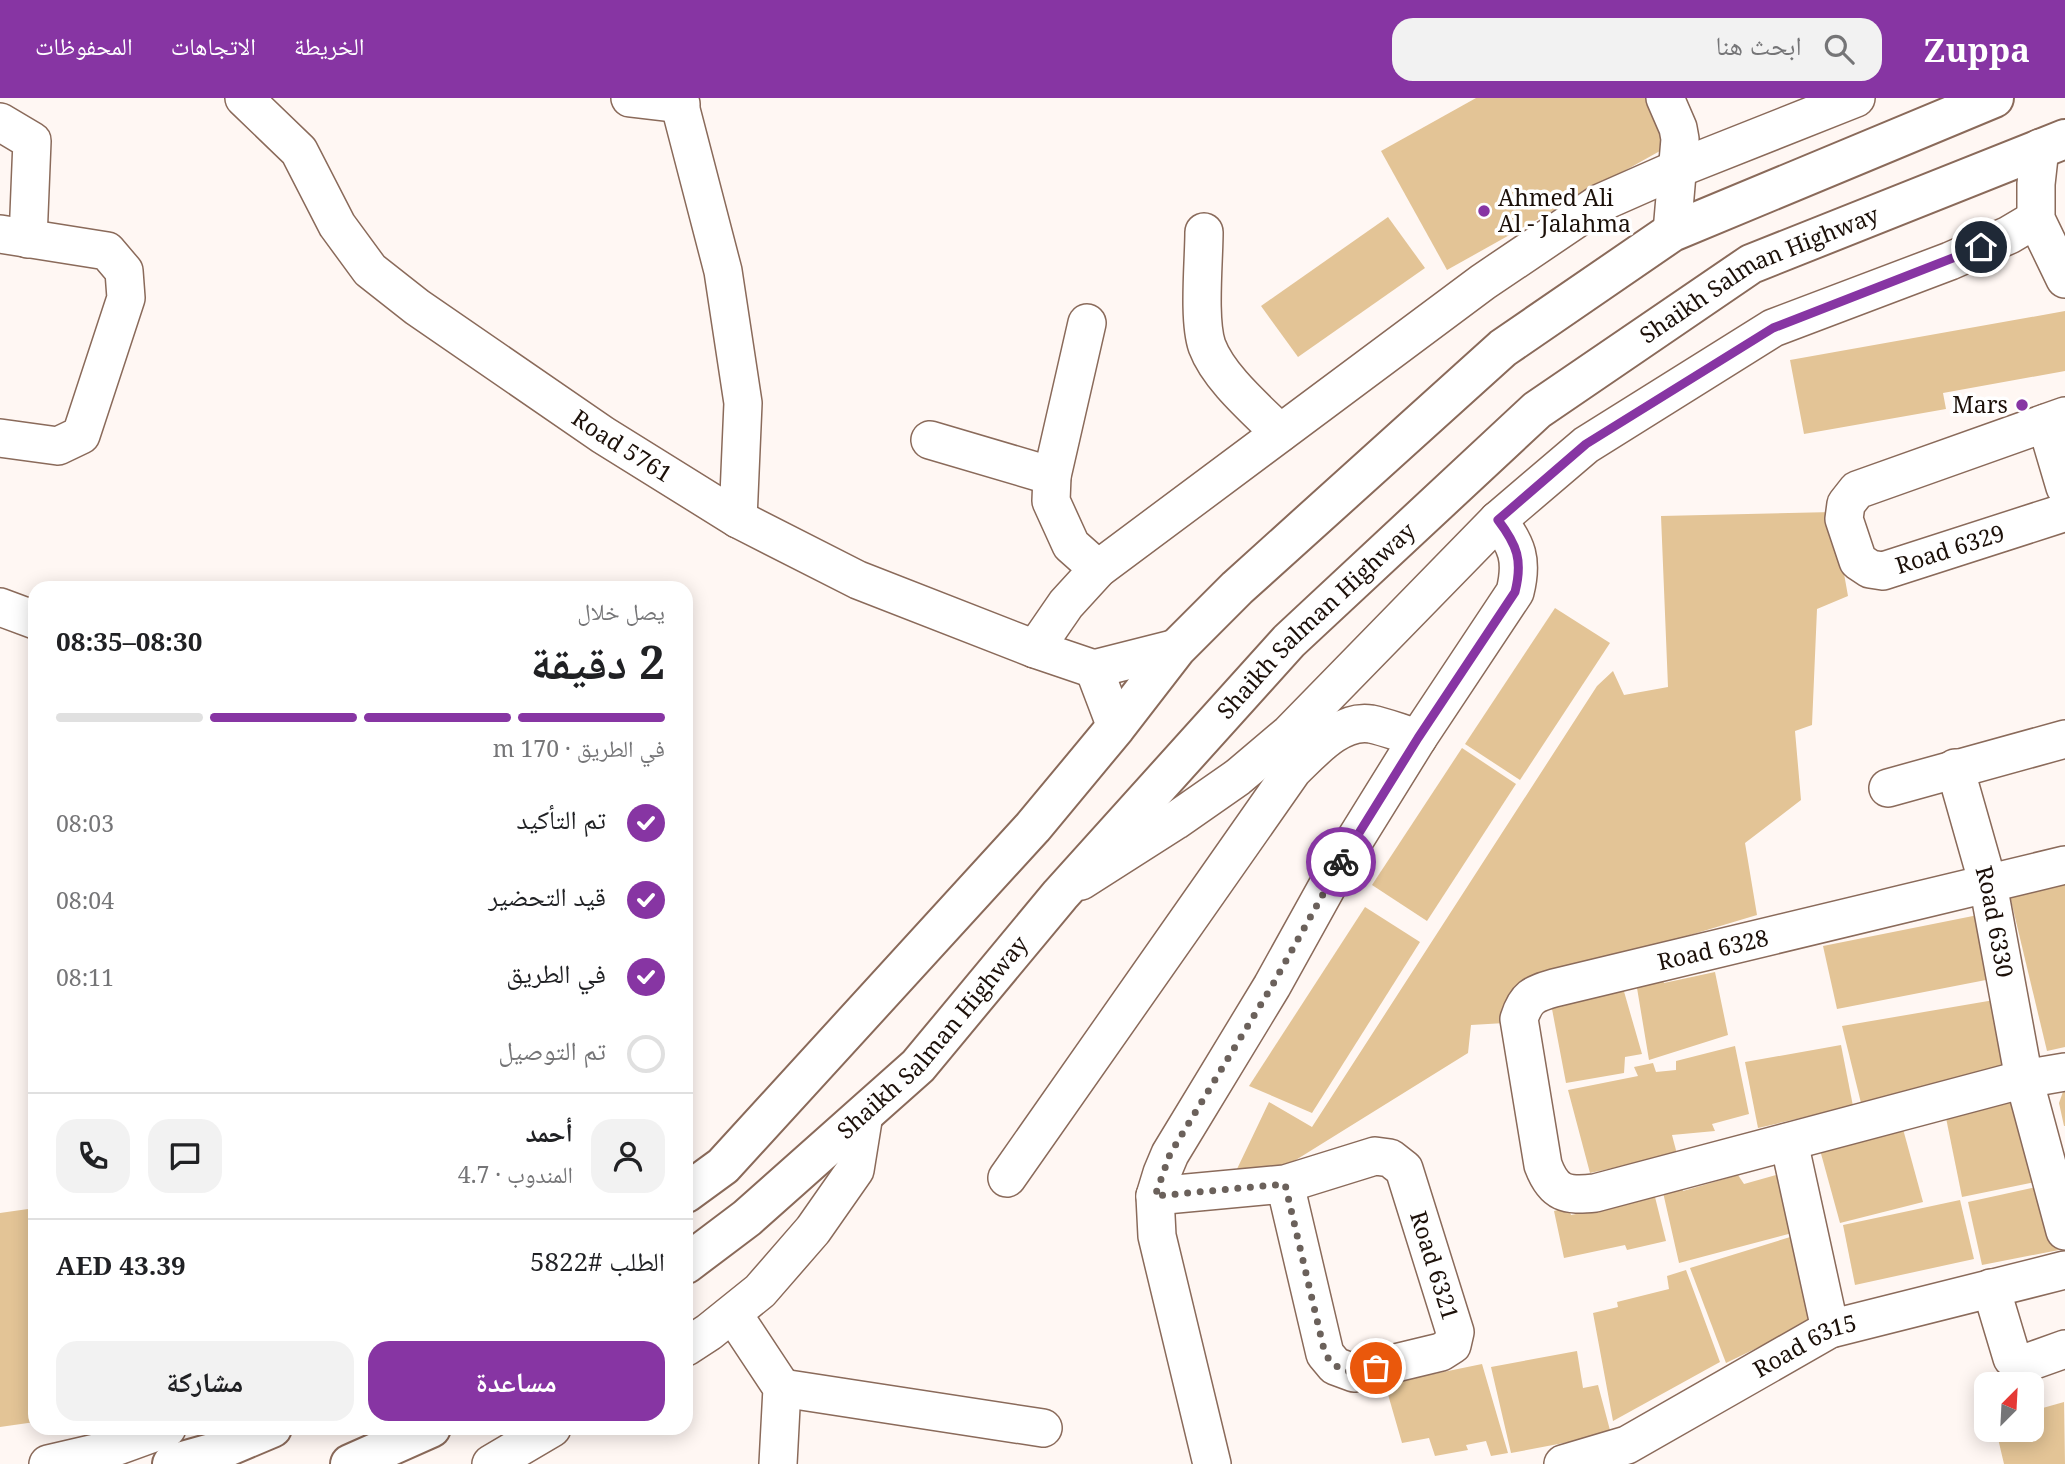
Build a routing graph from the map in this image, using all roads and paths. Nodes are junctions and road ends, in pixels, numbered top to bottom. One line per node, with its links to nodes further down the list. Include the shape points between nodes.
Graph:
1 (244, 98): 23 (street, Road 5761, via 299,150 337,225 370,270 603,435)
2 (630, 98): 6 (street)
3 (1665, 98): 9 (street, via 1681,139)
4 (1856, 98): 9 (street)
5 (1994, 98): 12 (main road)
6 (680, 101): 23 (street, via 723,271 743,403)
7 (0, 122): 13 (street, via 32,141)
8 (2053, 144): 10 (street, via 2036,184); 38 (main road, Shaikh Salman Highway, via 1751,264 1537,410 1289,642)
9 (1677, 169): 12 (street); 17 (street, via 1600,203 1483,282)
10 (2036, 219): 14 (street); 24 (street, via 1950,261 1773,328 1586,444)
11 (1204, 232): 17 (street, via 1207,346 1229,383)
12 (1672, 232): 28 (main road, via 1503,348 1237,588)
13 (14, 237): 18 (street, via 107,251 124,271 125,298 81,435 58,446)
14 (2065, 279)
15 (1087, 323): 20 (street)
16 (2056, 420): 21 (street, Road 6329); 22 (street, Road 6329, via 1857,490 1846,505 1844,519 1858,561 1883,571)
17 (1280, 433): 25 (street)
18 (0, 438)
19 (930, 440): 20 (street)
20 (1052, 476): 25 (street, via 1051,500 1072,545)
21 (2065, 487)
22 (2065, 509)
23 (738, 519): 29 (street, Road 5761, via 858,580)
24 (1498, 520): 32 (street, via 1516,550 1520,571 1515,592); 38 (street, via 1290,733 1227,784)
25 (1098, 569): 29 (street)
26 (0, 607): 27 (street)
27 (28, 617)
28 (1177, 648): 30 (street); 31 (main road)
29 (1035, 649): 30 (street, Road 5761)
30 (1094, 669): 31 (street)
31 (1116, 727): 45 (main road, via 1033,827 723,1166)
32 (1418, 738): 43 (street, via 1368,723 1343,728 1293,770); 46 (street, via 1170,1154)
33 (2065, 740): 34 (street)
34 (1955, 768): 35 (street); 37 (street, Road 6330)
35 (1888, 788)
36 (2065, 865): 37 (street, Road 6328)
37 (1988, 884): 40 (street, Road 6330); 42 (street, Road 6328, via 1535,994 1524,1004 1519,1019 1543,1165 1560,1191 1595,1193)
38 (1060, 895): 41 (main road, Shaikh Salman Highway, via 918,1066)
39 (2065, 1072): 40 (street)
40 (2024, 1079): 42 (street); 47 (street, Road 6330)
41 (864, 1114): 48 (main road, Shaikh Salman Highway, via 747,1218); 51 (street, via 855,1170 813,1230 760,1291)
42 (1789, 1142): 52 (street)
43 (1007, 1178)
44 (1285, 1184): 44 (street, Road 6321, via 1325,1354 1335,1366 1354,1373 1441,1352 1452,1345 1455,1332 1404,1169 1390,1158 1375,1156); 46 (street, Road 6321)
45 (693, 1188)
46 (1155, 1196): 67 (street, via 1157,1236)
47 (2065, 1231)
48 (693, 1259)
49 (2065, 1270): 50 (street, Road 6315)
50 (1991, 1288): 52 (street, Road 6315); 54 (street, via 2012,1358 2023,1364)
51 (733, 1314): 53 (street); 55 (street)
52 (1830, 1329): 68 (street, Road 6315, via 1628,1445)
53 (693, 1342)
54 (2065, 1349)
55 (782, 1388): 56 (street); 66 (street)
56 (1043, 1428)
57 (129, 1435): 61 (street)
58 (255, 1435): 63 (main road)
59 (421, 1435): 64 (main road)
60 (540, 1435): 65 (street)
61 (102, 1440): 62 (street)
62 (48, 1464)
63 (172, 1464)
64 (349, 1464)
65 (491, 1464)
66 (778, 1464)
67 (1212, 1464)
68 (1563, 1464)

